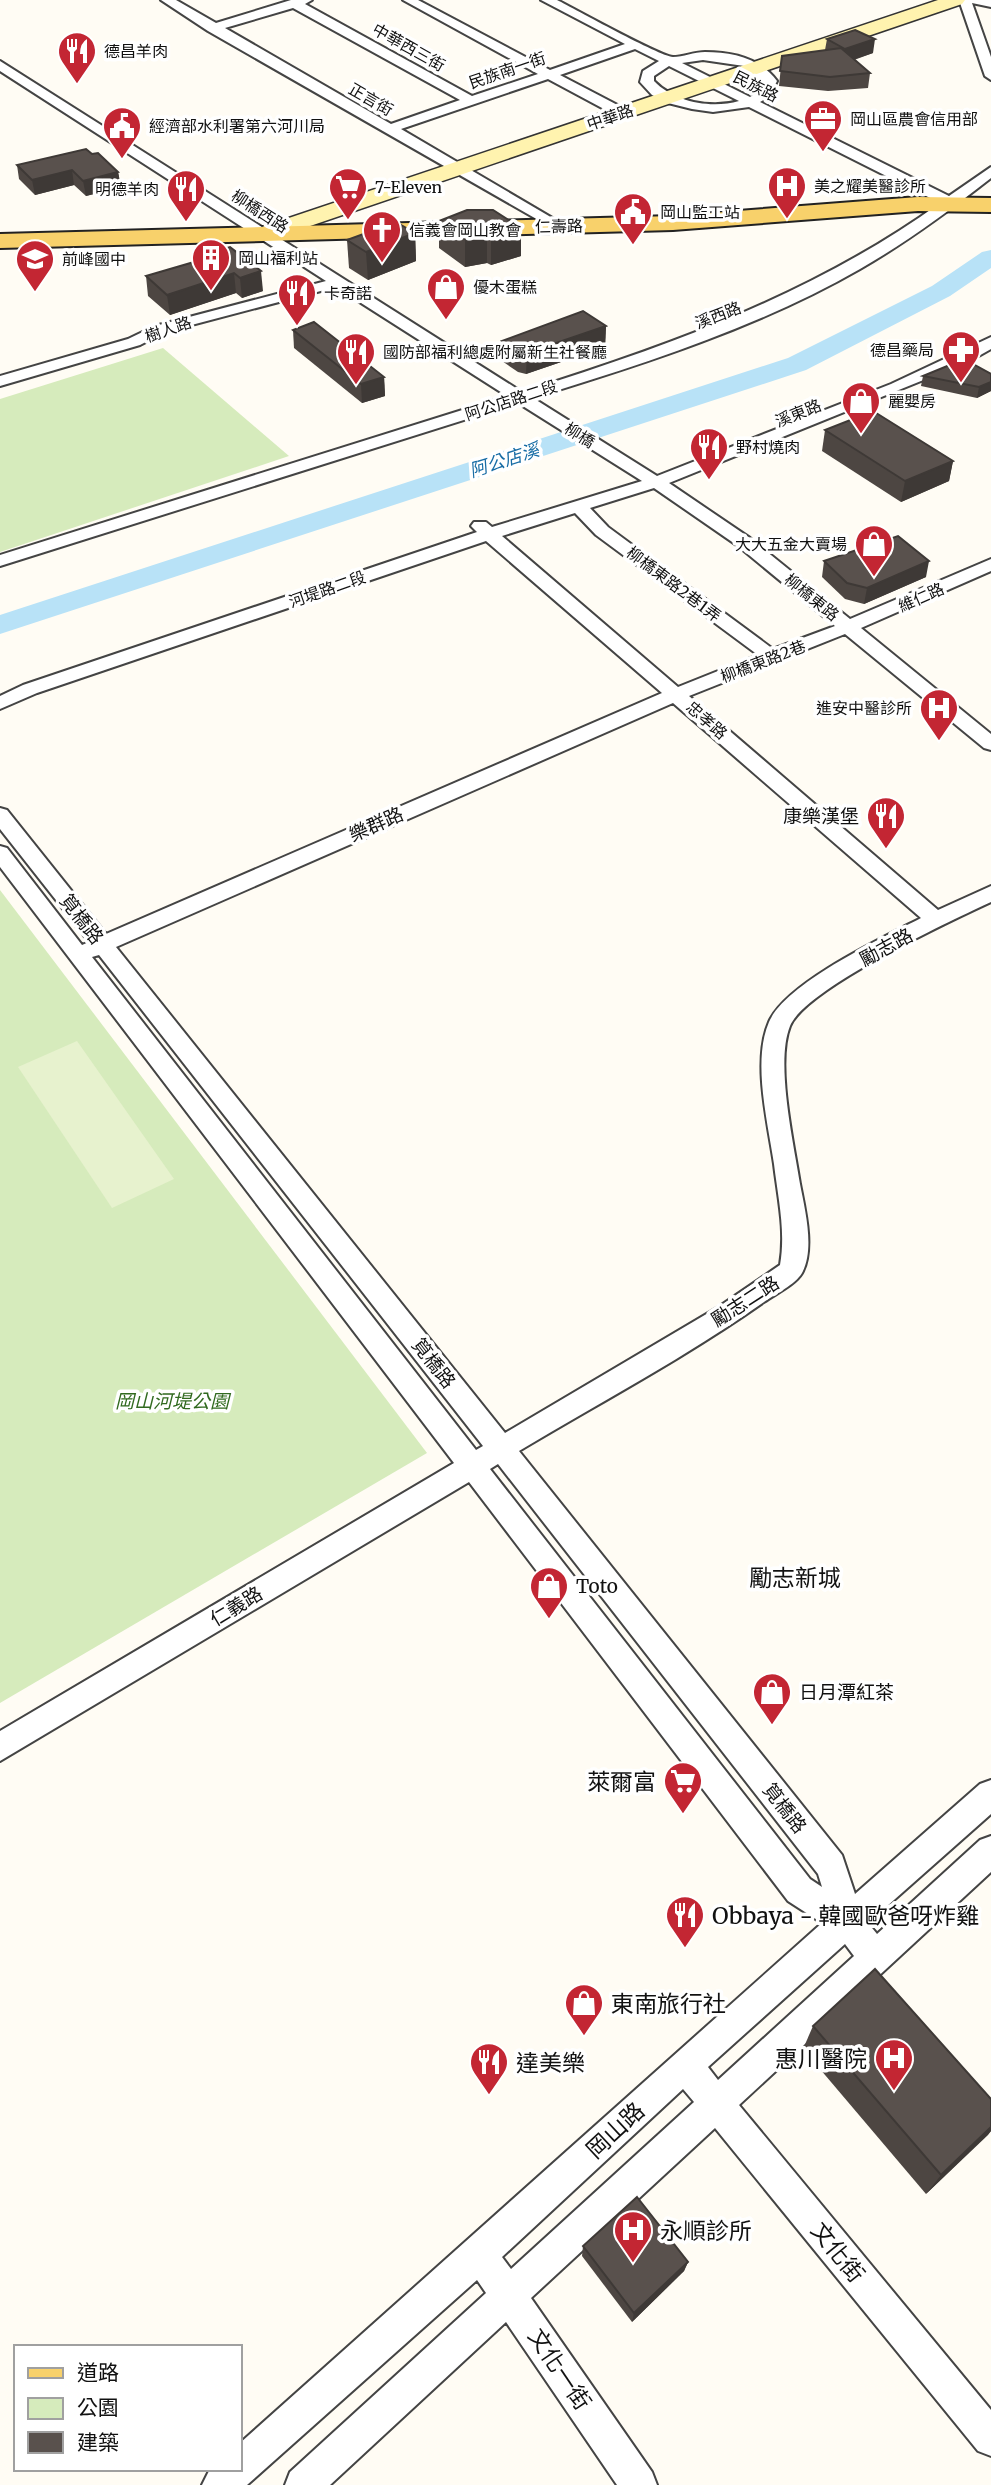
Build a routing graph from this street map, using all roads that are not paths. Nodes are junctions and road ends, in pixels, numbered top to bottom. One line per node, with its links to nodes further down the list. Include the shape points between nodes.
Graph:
1 (167, 0): 9 (street, 正言街)
2 (409, 0): 14 (street)
3 (547, 0): 10 (street, 民族路)
4 (956, 0): 13 (main road, 中華路)
5 (965, 0): 15 (street)
6 (976, 0): 8 (street)
7 (300, 2): 9 (street); 18 (street, 中華西三街)
8 (991, 3)
9 (212, 28): 21 (street, 正言街)
10 (636, 45): 11 (street, 民族路); 14 (street, 民族南一街)
11 (668, 61): 13 (street, via 722,57); 16 (street, 民族路); 17 (street, via 648,74 647,82)
12 (0, 65): 27 (street, 柳橋西路)
13 (757, 67): 16 (main road, 中華路); 19 (street, via 770,81 769,89)
14 (549, 74): 18 (street, 民族南一街); 20 (street)
15 (991, 76)
16 (712, 83): 17 (main road, 中華路); 19 (street, 民族路)
17 (665, 99): 19 (street, via 714,107); 20 (main road, 中華路)
18 (471, 101): 21 (street, 民族南一街)
19 (750, 102): 25 (street, 民族路)
20 (622, 113): 22 (main road, 中華路)
21 (388, 128): 22 (street, 正言街)
22 (459, 169): 26 (street, 正言街); 27 (main road, 中華路)
23 (991, 171): 25 (street, 阿公店路二段)
24 (986, 199): 25 (main road, 仁壽路); 38 (street, 阿公店路二段, via 890,263 821,299)
25 (951, 203): 26 (main road, 仁壽路, via 673,223); 37 (street, 阿公店路二段, via 870,257 807,291 675,345)
26 (559, 226): 27 (main road, 仁壽路)
27 (264, 234): 28 (main road, 仁壽路); 30 (street, 柳橋西路)
28 (0, 241)
29 (828, 272): 34 (street, 溪西路)
30 (338, 282): 35 (street, 樹人路, via 160,329 134,342); 37 (street, 柳橋西路)
31 (991, 326): 39 (street, 溪東路, via 946,351 753,432)
32 (991, 342): 41 (street, 溪東路, via 897,387)
33 (154, 345): 36 (street)
34 (607, 356)
35 (0, 381)
36 (0, 394)
37 (521, 398): 38 (street, 柳橋西路); 40 (street, 阿公店路二段)
38 (542, 411): 39 (street, 柳橋); 40 (street, 阿公店路二段)
39 (631, 467): 41 (street, 柳橋東路); 44 (street, 河堤路二段)
40 (305, 471): 43 (street, 阿公店路二段)
41 (656, 482): 42 (street, 河堤路二段); 48 (street, 柳橋東路, via 744,542)
42 (579, 507): 44 (street, 河堤路二段); 49 (street, 柳橋東路2巷1弄, via 602,531)
43 (159, 517): 45 (street, 阿公店路二段); 47 (street, 阿公店路二段)
44 (483, 528): 50 (street, 河堤路二段); 51 (street, 忠孝路); 52 (street, 河堤路二段)
45 (0, 561)
46 (991, 564): 48 (street, 維仁路)
47 (0, 575)
48 (849, 628): 49 (street, 柳橋東路2巷); 53 (street, 柳橋東路)
49 (772, 657): 51 (street, 柳橋東路2巷)
50 (0, 685)
51 (676, 694): 57 (street, 忠孝路); 58 (street, 樂群路)
52 (0, 703)
53 (991, 744)
54 (0, 815): 58 (street, 筧橋路)
55 (0, 853): 59 (street, 筧橋路)
56 (991, 894): 57 (street, 勵志路)
57 (935, 919): 60 (street, 勵志路, via 845,970)
58 (102, 944): 59 (street, 樂群路); 61 (street, 筧橋路)
59 (78, 955): 62 (street, 筧橋路)
60 (787, 1010): 63 (street, 勵志二路, via 776,1037 775,1085 794,1238 791,1270 729,1313)
61 (335, 1239): 62 (street); 63 (street, 筧橋路)
62 (308, 1253): 64 (street, 筧橋路)
63 (501, 1448): 64 (street, 勵志二路); 65 (street, 筧橋路)
64 (472, 1465): 66 (street, 筧橋路); 67 (street, 仁義路)
65 (704, 1705): 66 (street); 70 (street, 筧橋路, via 831,1866)
66 (672, 1725): 70 (street, 筧橋路, via 799,1890)
67 (0, 1747)
68 (991, 1794): 70 (street, 岡山路)
69 (991, 1851): 71 (street)
70 (848, 1922): 71 (street, 筧橋路); 72 (street, 岡山路)
71 (876, 1958): 73 (street)
72 (685, 2065): 73 (street, 文化街); 74 (street, 岡山路)
73 (717, 2104): 75 (street); 76 (street, 文化街)
74 (480, 2255): 75 (street, 文化一街); 77 (street, 岡山路)
75 (509, 2294): 80 (street); 81 (street, 文化一街)
76 (991, 2438)
77 (242, 2465)
78 (235, 2471): 79 (street, 岡山路)
79 (219, 2485)
80 (303, 2485)
81 (639, 2485)

